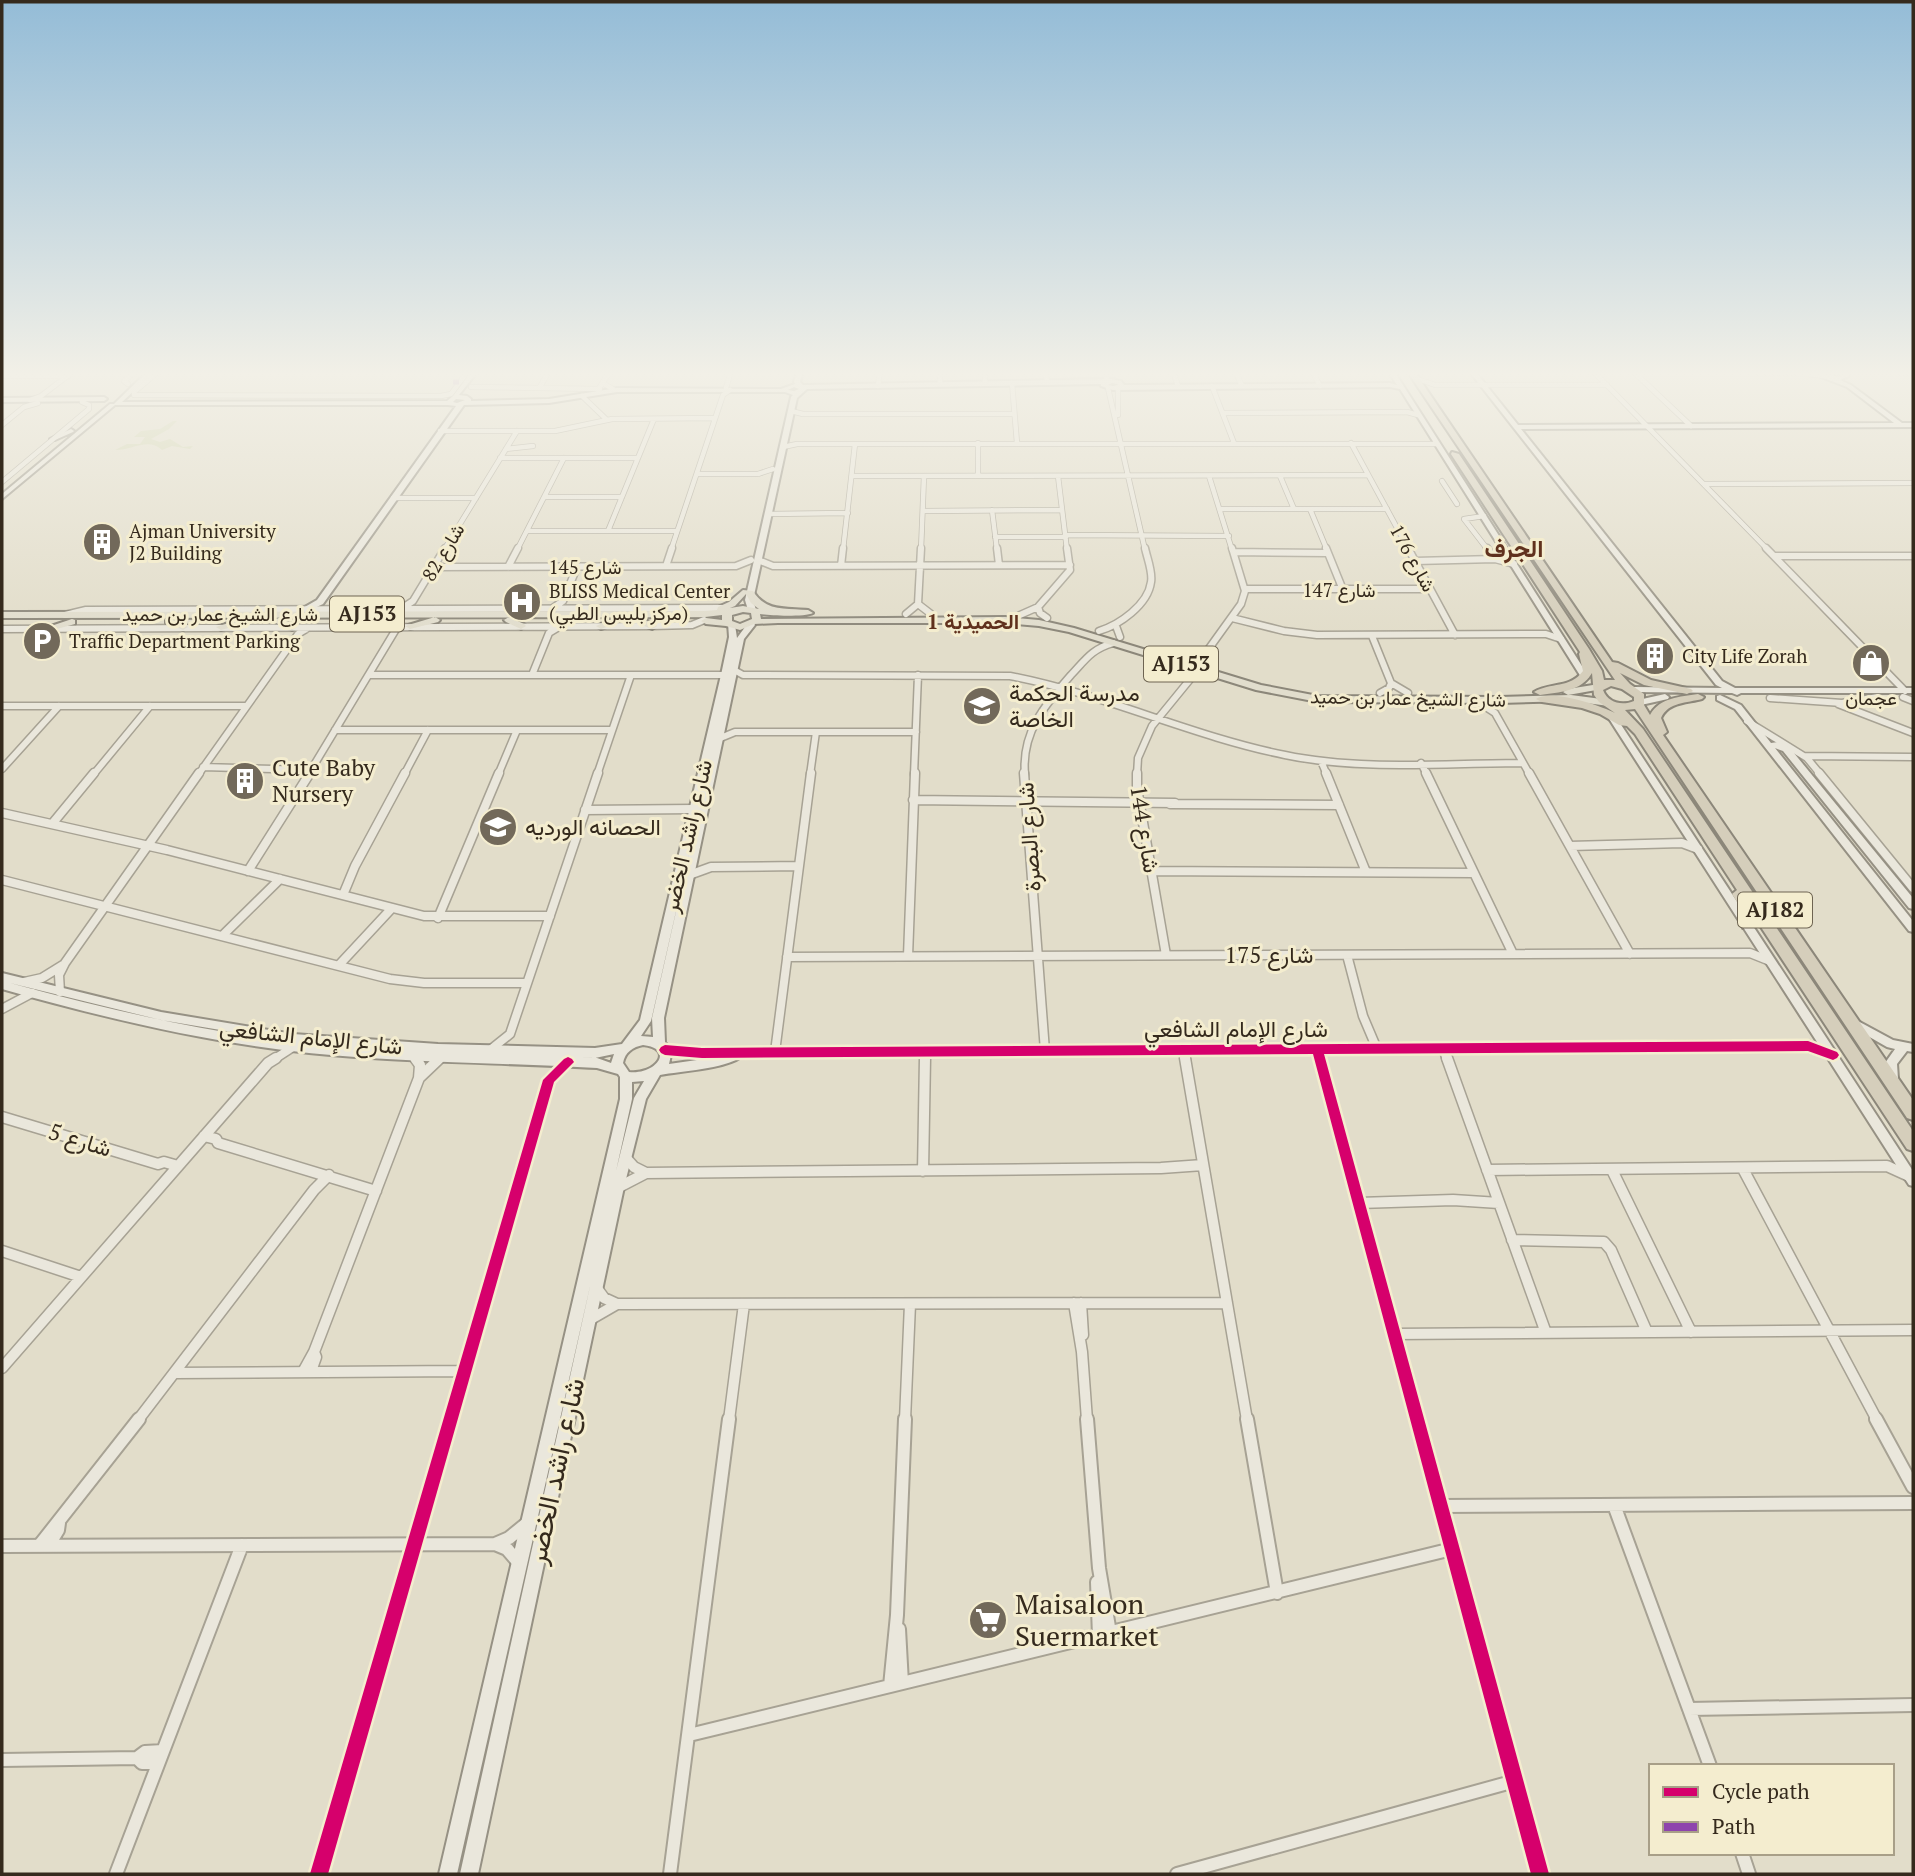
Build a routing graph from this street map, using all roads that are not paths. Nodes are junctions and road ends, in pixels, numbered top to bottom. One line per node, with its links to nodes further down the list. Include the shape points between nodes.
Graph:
1 (500, 458): 41 (street, شارع 82)
2 (564, 458): 39 (street)
3 (638, 458): 40 (street)
4 (30, 459): 35 (street)
5 (42, 459): 38 (street)
6 (47, 459): 33 (street)
7 (421, 459): 45 (street)
8 (702, 459): 23 (street)
9 (775, 459): 22 (street)
10 (781, 459): 55 (street)
11 (854, 459): 32 (street)
12 (978, 459): 27 (street)
13 (1125, 459): 29 (street)
14 (1359, 459): 25 (street, شارع 176)
15 (1447, 459): 43 (street)
16 (1450, 459): 21 (highway)
17 (1458, 459): 21 (highway)
18 (1470, 459): 154 (highway)
19 (1542, 459): 166 (street)
20 (1679, 459): 37 (street)
21 (1466, 471): 60 (highway)
22 (772, 473): 23 (street); 74 (street)
23 (697, 474): 59 (street)
24 (36, 475): 33 (street)
25 (1368, 475): 31 (street); 50 (street, شارع 176)
26 (924, 476): 27 (street); 32 (street); 51 (street)
27 (978, 476): 28 (street)
28 (1058, 476): 29 (street); 53 (street)
29 (1129, 476): 30 (street); 61 (street)
30 (1209, 476): 31 (street); 47 (street)
31 (1280, 476): 48 (street)
32 (852, 477): 54 (street)
33 (21, 481): 44 (street)
34 (1442, 481): 42 (street)
35 (2, 482)
36 (1913, 483): 37 (street)
37 (1704, 484): 70 (street)
38 (2, 488)
39 (545, 497): 40 (street); 57 (street)
40 (622, 497): 58 (street)
41 (476, 498): 45 (street); 84 (street, شارع 82)
42 (1452, 498): 43 (street); 46 (street)
43 (1472, 498): 56 (street)
44 (3, 499)
45 (393, 499): 97 (street)
46 (1457, 504)
47 (1220, 509): 48 (street); 62 (street)
48 (1294, 509): 49 (street)
49 (1308, 509): 50 (street); 68 (street)
50 (1387, 509): 75 (street, شارع 176)
51 (923, 510): 52 (street); 78 (street)
52 (994, 510): 53 (street); 64 (street)
53 (1062, 510): 63 (street)
54 (848, 513): 55 (street); 77 (street)
55 (768, 514): 74 (street)
56 (1484, 516): 65 (street); 73 (street, via 1464,519)
57 (527, 531): 58 (street); 85 (street)
58 (608, 531): 59 (street)
59 (677, 531): 81 (street)
60 (1506, 532): 65 (highway); 90 (highway)
61 (1142, 535): 62 (street); 63 (street); 133 (street, via 1151,584)
62 (1229, 535): 67 (street)
63 (1066, 536): 64 (street); 80 (street)
64 (995, 537): 79 (street)
65 (1501, 544): 69 (street)
66 (1822, 551): 71 (street)
67 (1235, 553): 68 (street); 91 (street)
68 (1327, 553): 92 (street)
69 (1507, 554): 73 (street); 76 (street)
70 (1775, 556): 71 (street); 151 (street)
71 (1828, 556): 72 (street)
72 (1913, 556)
73 (1497, 559): 75 (street); 76 (street)
74 (754, 560): 82 (street, شارع 145); 83 (street); 87 (street)
75 (1414, 560): 89 (street, شارع 176)
76 (1514, 564): 88 (street)
77 (841, 565): 78 (street); 83 (street)
78 (920, 565): 79 (street); 96 (street)
79 (997, 565): 80 (street)
80 (1070, 565): 98 (street, via 1069,574)
81 (666, 566): 82 (street, شارع 145); 86 (street, شارع 145)
82 (736, 566): 87 (street, شارع 145)
83 (773, 566): 87 (street)
84 (434, 567): 85 (street, شارع 145); 94 (street, شارع 82)
85 (508, 567): 86 (street, شارع 145)
86 (578, 567): 95 (street)
87 (751, 573): 93 (street)
88 (1521, 575): 90 (highway); 139 (street)
89 (1430, 589): 92 (street, شارع 147); 143 (street, شارع 176)
90 (1545, 589): 150 (highway)
91 (1245, 590): 92 (street, شارع 147); 116 (street)
92 (1345, 590)
93 (747, 593): 104 (main road); 107 (main road, via 764,609); 113 (street)
94 (413, 601): 101 (street, شارع 82); 102 (street, شارع 82)
95 (563, 601): 99 (street); 103 (street)
96 (918, 604): 108 (street); 109 (street)
97 (322, 606): 100 (street); 105 (street)
98 (1038, 607): 112 (street); 115 (street)
99 (551, 609): 103 (street); 111 (street)
100 (306, 610): 114 (street, via 86,610)
101 (399, 610): 102 (street); 105 (street)
102 (418, 610): 111 (street)
103 (567, 610): 106 (street)
104 (730, 610): 106 (street); 106 (main road, شارع الشيخ عمار بن حميد / AJ153); 113 (main road, شارع الشيخ عمار بن حميد); 125 (main road, via 725,617)
105 (350, 612): 111 (main road, شارع الشيخ عمار بن حميد / AJ153); 114 (main road, شارع الشيخ عمار بن حميد / AJ153)
106 (586, 612): 111 (main road, شارع الشيخ عمار بن حميد / AJ153)
107 (808, 613): 108 (main road, شارع الشيخ عمار بن حميد / AJ153); 113 (main road, شارع الشيخ عمار بن حميد / AJ153)
108 (906, 614): 109 (main road, شارع الشيخ عمار بن حميد / AJ153)
109 (930, 614): 112 (main road, شارع الشيخ عمار بن حميد / AJ153)
110 (2, 615): 114 (main road, شارع الشيخ عمار بن حميد / AJ153)
111 (516, 615): 117 (main road, شارع الشيخ عمار بن حميد / AJ153); 118 (main road, شارع الشيخ عمار بن حميد / AJ153); 128 (main road)
112 (1020, 615): 115 (main road, شارع الشيخ عمار بن حميد / AJ153)
113 (753, 617): 125 (main road, شارع الشيخ عمار بن حميد); 141 (main road, شارع الشيخ عمار بن حميد / AJ153, via 1005,620); 145 (street, شارع راشد الخضر)
114 (69, 618): 121 (main road, شارع الشيخ عمار بن حميد / AJ153); 124 (main road, شارع الشيخ عمار بن حميد / AJ153); 134 (main road)
115 (1047, 618): 141 (main road, شارع الشيخ عمار بن حميد / AJ153)
116 (1232, 618): 144 (street, via 1292,633); 153 (street)
117 (435, 620): 123 (main road, شارع الشيخ عمار بن حميد / AJ153); 127 (main road)
118 (617, 620): 119 (main road, شارع الشيخ عمار بن حميد / AJ153); 131 (main road)
119 (637, 620): 120 (main road, شارع الشيخ عمار بن حميد / AJ153); 132 (main road)
120 (704, 620): 125 (main road, شارع الشيخ عمار بن حميد / AJ153); 132 (street, via 692,625)
121 (169, 621): 122 (main road, شارع الشيخ عمار بن حميد / AJ153); 135 (main road)
122 (244, 621): 123 (main road, شارع الشيخ عمار بن حميد / AJ153); 136 (main road)
123 (279, 621): 138 (main road)
124 (2, 623)
125 (729, 624): 162 (street, شارع راشد الخضر, via 733,637)
126 (398, 626): 127 (street); 138 (street); 157 (street)
127 (410, 626): 128 (street)
128 (521, 626): 129 (street)
129 (542, 626): 130 (street); 140 (street)
130 (562, 626): 131 (street); 140 (street)
131 (601, 626): 132 (street)
132 (652, 626)
133 (1116, 626): 141 (street); 147 (street)
134 (53, 627): 135 (street); 137 (street)
135 (183, 627): 136 (street)
136 (221, 627): 138 (street)
137 (2, 629)
138 (294, 629): 189 (street)
139 (1555, 630): 142 (street); 146 (street)
140 (550, 633): 158 (street)
141 (1096, 634): 147 (main road, شارع الشيخ عمار بن حميد / AJ153); 149 (street)
142 (1546, 634): 143 (street); 146 (street)
143 (1455, 635): 144 (street)
144 (1370, 636): 165 (street)
145 (740, 639): 148 (street); 162 (street, شارع راشد الخضر)
146 (1561, 639): 164 (street)
147 (1116, 640): 149 (street); 155 (main road, شارع الشيخ عمار بن حميد / AJ153)
148 (752, 645)
149 (1096, 648): 169 (street, شارع البصرة)
150 (1584, 649): 164 (highway); 168 (highway, via 1597,671)
151 (1866, 651): 152 (street); 178 (street)
152 (1877, 651)
153 (1205, 654): 155 (street); 156 (street)
154 (1602, 655): 170 (highway); 171 (highway, via 1639,680)
155 (1186, 662): 156 (main road, شارع الشيخ عمار بن حميد / AJ153); 163 (street)
156 (1210, 669): 163 (street); 173 (main road, شارع الشيخ عمار بن حميد / AJ153, via 1299,689); 182 (main road, شارع الشيخ عمار بن حميد / AJ153, via 1273,692 1318,699)
157 (369, 675): 158 (street); 196 (street)
158 (531, 675): 159 (street)
159 (631, 675): 162 (street); 199 (street)
160 (749, 675): 161 (street); 162 (street); 162 (street)
161 (918, 675): 169 (street, via 1010,676); 202 (street)
162 (730, 676): 195 (street, شارع راشد الخضر); 219 (street, شارع راشد الخضر)
163 (1192, 677): 193 (street, شارع 144)
164 (1585, 677): 177 (highway)
165 (1391, 683): 173 (street); 174 (street)
166 (1719, 683): 175 (street); 176 (street)
167 (1783, 685): 172 (street)
168 (1599, 686): 170 (highway, via 1611,683); 177 (main road, شارع الشيخ عمار بن حميد / AJ153); 191 (highway, via 1598,695)
169 (1060, 687): 193 (street); 216 (street, شارع البصرة, via 1042,708 1028,740 1024,767)
170 (1630, 688): 171 (street); 185 (highway, via 1640,696)
171 (1687, 691): 175 (street)
172 (1795, 692): 176 (street); 178 (street, via 1869,688)
173 (1380, 693): 174 (main road, شارع الشيخ عمار بن حميد / AJ153)
174 (1408, 693): 177 (main road, شارع الشيخ عمار بن حميد / AJ153)
175 (1717, 695): 176 (street); 179 (street); 190 (street)
176 (1741, 695): 181 (street); 190 (street)
177 (1541, 696): 183 (main road, شارع الشيخ عمار بن حميد / AJ153); 191 (highway)
178 (1909, 696): 180 (street)
179 (1698, 697): 185 (street); 206 (highway, via 1665,704 1655,714)
180 (1878, 697): 181 (street); 184 (street, via 1870,702)
181 (1770, 698): 184 (street)
182 (1475, 700): 183 (main road, شارع الشيخ عمار بن حميد / AJ153); 192 (street)
183 (1500, 701): 192 (street)
184 (1832, 702): 203 (street)
185 (1640, 703): 191 (highway); 206 (highway, AJ182)
186 (2, 706): 187 (street)
187 (59, 706): 188 (street); 212 (street)
188 (150, 706): 189 (street); 222 (street)
189 (246, 706): 213 (street)
190 (1738, 707): 194 (street)
191 (1611, 708): 223 (street); 229 (highway, AJ182, via 1636,727)
192 (1494, 713): 211 (street)
193 (1158, 720): 209 (street, via 1240,746); 217 (street, شارع 144, via 1140,750 1136,772)
194 (1747, 721): 205 (street); 207 (street)
195 (722, 724): 200 (street); 204 (street, شارع راشد الخضر)
196 (335, 730): 197 (street); 214 (street)
197 (425, 730): 198 (street); 238 (street)
198 (517, 730): 199 (street); 243 (street)
199 (612, 730): 220 (street)
200 (735, 732): 201 (street); 204 (street)
201 (817, 732): 202 (street); 227 (street)
202 (916, 732): 215 (street)
203 (1913, 733)
204 (719, 739): 226 (street, شارع راشد الخضر)
205 (1770, 746): 239 (street, via 1786,749); 245 (street)
206 (1670, 754): 265 (highway, AJ182)
207 (1804, 756): 208 (street); 237 (street)
208 (1913, 757)
209 (1324, 761): 210 (street); 218 (street)
210 (1424, 763): 211 (street); 232 (street)
211 (1523, 763): 225 (street)
212 (3, 767)
213 (202, 769): 214 (street); 224 (street)
214 (312, 769): 230 (street)
215 (913, 801): 216 (street); 253 (street)
216 (1027, 801): 217 (street); 254 (street, شارع البصرة)
217 (1139, 802): 218 (street); 233 (street, شارع 144)
218 (1338, 803): 231 (street)
219 (694, 809): 220 (street); 269 (street, شارع راشد الخضر, via 645,1021)
220 (585, 810): 242 (street)
221 (2, 813): 222 (street)
222 (52, 824): 224 (street)
223 (1687, 840): 225 (street); 244 (street, via 1700,850)
224 (147, 846): 230 (street); 240 (street)
225 (1570, 846): 250 (street)
226 (692, 858): 228 (street); 234 (street, شارع راشد الخضر)
227 (799, 866): 228 (street); 255 (street)
228 (711, 867): 234 (street)
229 (1731, 870): 244 (highway); 298 (highway, AJ182)
230 (248, 871): 235 (street)
231 (1363, 872): 232 (street); 233 (street)
232 (1473, 872): 249 (street)
233 (1151, 873): 251 (street, شارع 144)
234 (689, 875): 270 (street, شارع راشد الخضر, via 658,1018)
235 (280, 879): 238 (street); 246 (street)
236 (2, 880): 240 (street)
237 (1913, 888)
238 (340, 895): 241 (street)
239 (1913, 905)
240 (105, 906): 246 (street); 256 (street)
241 (392, 908): 243 (street); 258 (street)
242 (550, 916): 243 (street); 260 (street)
243 (438, 918)
244 (1748, 924): 247 (street)
245 (1913, 928)
246 (222, 936): 258 (street)
247 (1760, 945): 248 (street); 257 (street)
248 (1750, 953): 250 (street, شارع 175); 257 (street, شارع 175)
249 (1510, 954): 250 (street, شارع 175); 252 (street, شارع 175)
250 (1630, 954)
251 (1166, 955): 252 (street, شارع 175); 254 (street, شارع 175)
252 (1344, 955): 276 (street)
253 (908, 956): 254 (street, شارع 175); 255 (street, شارع 175)
254 (1038, 956): 281 (street, شارع البصرة)
255 (787, 957): 283 (street)
256 (65, 963): 259 (street, via 42,978); 262 (street, via 59,975)
257 (1772, 963): 267 (street)
258 (339, 965): 260 (street, via 412,982)
259 (23, 982): 261 (street, شارع الإمام الشافعي); 262 (street, شارع الإمام الشافعي)
260 (527, 983): 266 (street)
261 (4, 985): 263 (street, شارع الإمام الشافعي); 264 (street)
262 (60, 992): 277 (street, شارع الإمام الشافعي, via 270,1035 364,1045)
263 (32, 993): 264 (street); 268 (street, شارع الإمام الشافعي, via 154,1024)
264 (3, 1007)
265 (1847, 1017): 274 (street, via 1867,1032); 294 (highway, AJ182)
266 (510, 1034): 277 (street); 279 (street)
267 (1820, 1036): 271 (street); 284 (street)
268 (268, 1044): 272 (street, شارع الإمام الشافعي); 288 (street)
269 (627, 1046): 270 (street, via 642,1040); 279 (street, شارع الإمام الشافعي, via 601,1054); 291 (street, via 618,1059)
270 (662, 1046): 282 (street, شارع الإمام الشافعي, via 692,1053); 290 (street, via 665,1062)
271 (1808, 1046): 273 (street, شارع الإمام الشافعي); 284 (street, شارع الإمام الشافعي)
272 (293, 1047): 285 (street, شارع الإمام الشافعي); 288 (street)
273 (1443, 1048): 276 (street, شارع الإمام الشافعي); 304 (street)
274 (1908, 1048): 294 (street, via 1891,1063)
275 (1317, 1049): 276 (street, شارع الإمام الشافعي); 278 (street, شارع الإمام الشافعي); 313 (street)
276 (1373, 1049)
277 (490, 1050): 279 (street, شارع الإمام الشافعي)
278 (1184, 1050): 281 (street, شارع الإمام الشافعي); 302 (street)
279 (518, 1051)
280 (925, 1051): 281 (street, شارع الإمام الشافعي); 283 (street, شارع الإمام الشافعي); 307 (street)
281 (1045, 1051)
282 (752, 1052): 283 (street, شارع الإمام الشافعي); 290 (street, شارع الإمام الشافعي)
283 (775, 1052)
284 (1833, 1055): 299 (street)
285 (413, 1056): 286 (street, شارع الإمام الشافعي); 292 (street, via 420,1065)
286 (442, 1056): 287 (street, شارع الإمام الشافعي); 292 (street)
287 (540, 1061): 289 (street, شارع الإمام الشافعي); 293 (street)
288 (268, 1062): 297 (street)
289 (568, 1062): 291 (street, شارع الإمام الشافعي, via 603,1063); 293 (street)
290 (657, 1071): 291 (street, via 637,1078); 300 (street, شارع راشد الخضر, via 642,1091)
291 (623, 1073): 339 (street, شارع راشد الخضر, via 626,1099)
292 (419, 1078): 311 (street)
293 (549, 1080): 333 (street)
294 (1894, 1086): 295 (highway, AJ182)
295 (1913, 1113)
296 (2, 1116): 303 (street, شارع 5)
297 (202, 1139): 303 (street); 309 (street)
298 (1913, 1144)
299 (1897, 1155): 301 (street); 310 (street)
300 (626, 1158): 308 (street); 312 (street, شارع راشد الخضر)
301 (1887, 1166): 306 (street); 310 (street)
302 (1204, 1168): 307 (street); 320 (street)
303 (175, 1169): 317 (street)
304 (1487, 1170): 305 (street); 314 (street)
305 (1615, 1170): 306 (street); 328 (street)
306 (1743, 1170): 325 (street)
307 (923, 1171): 308 (street)
308 (646, 1173): 312 (street)
309 (326, 1174): 311 (street); 334 (street)
310 (1912, 1179)
311 (377, 1187): 332 (street)
312 (618, 1187): 318 (street, شارع راشد الخضر)
313 (1358, 1200): 314 (street); 330 (street)
314 (1498, 1200): 315 (street)
315 (1513, 1240): 327 (street, via 1604,1242); 329 (street)
316 (2, 1251): 317 (street)
317 (81, 1277): 331 (street)
318 (596, 1287): 321 (street, via 604,1298); 324 (street, شارع راشد الخضر)
319 (1078, 1303): 320 (street); 323 (street); 348 (street)
320 (1227, 1303): 347 (street)
321 (617, 1304): 322 (street); 324 (street)
322 (744, 1304): 323 (street); 352 (street)
323 (906, 1304): 349 (street)
324 (588, 1322): 361 (street, شارع راشد الخضر)
325 (1829, 1330): 326 (street); 328 (street); 335 (street)
326 (1913, 1330)
327 (1647, 1332): 328 (street); 329 (street)
328 (1687, 1332)
329 (1546, 1333): 330 (street)
330 (1394, 1334): 338 (street)
331 (2, 1368)
332 (307, 1371): 333 (street); 334 (street)
333 (463, 1371): 340 (street)
334 (175, 1373): 344 (street)
335 (1913, 1487)
336 (1913, 1503): 337 (street)
337 (1614, 1504): 338 (street); 351 (street)
338 (1440, 1506): 345 (street)
339 (529, 1521): 341 (street); 346 (street, شارع راشد الخضر)
340 (414, 1544): 341 (street); 342 (street); 359 (street)
341 (495, 1544): 346 (street)
342 (242, 1545): 344 (street); 353 (street)
343 (2, 1546): 344 (street)
344 (43, 1546)
345 (1452, 1549): 347 (street); 356 (street)
346 (519, 1563): 360 (street, شارع راشد الخضر)
347 (1277, 1593): 348 (street)
348 (1104, 1635): 349 (street)
349 (896, 1685): 352 (street)
350 (1913, 1704): 351 (street)
351 (1689, 1709): 355 (street)
352 (689, 1735): 362 (street)
353 (161, 1757): 354 (street, via 142,1763 137,1758); 358 (street)
354 (2, 1760)
355 (1709, 1764)
356 (1515, 1781): 363 (street); 364 (street)
357 (1743, 1855): 365 (street)
358 (116, 1874)
359 (318, 1874)
360 (449, 1874)
361 (469, 1874)
362 (670, 1874)
363 (1177, 1874)
364 (1540, 1874)
365 (1749, 1874)

